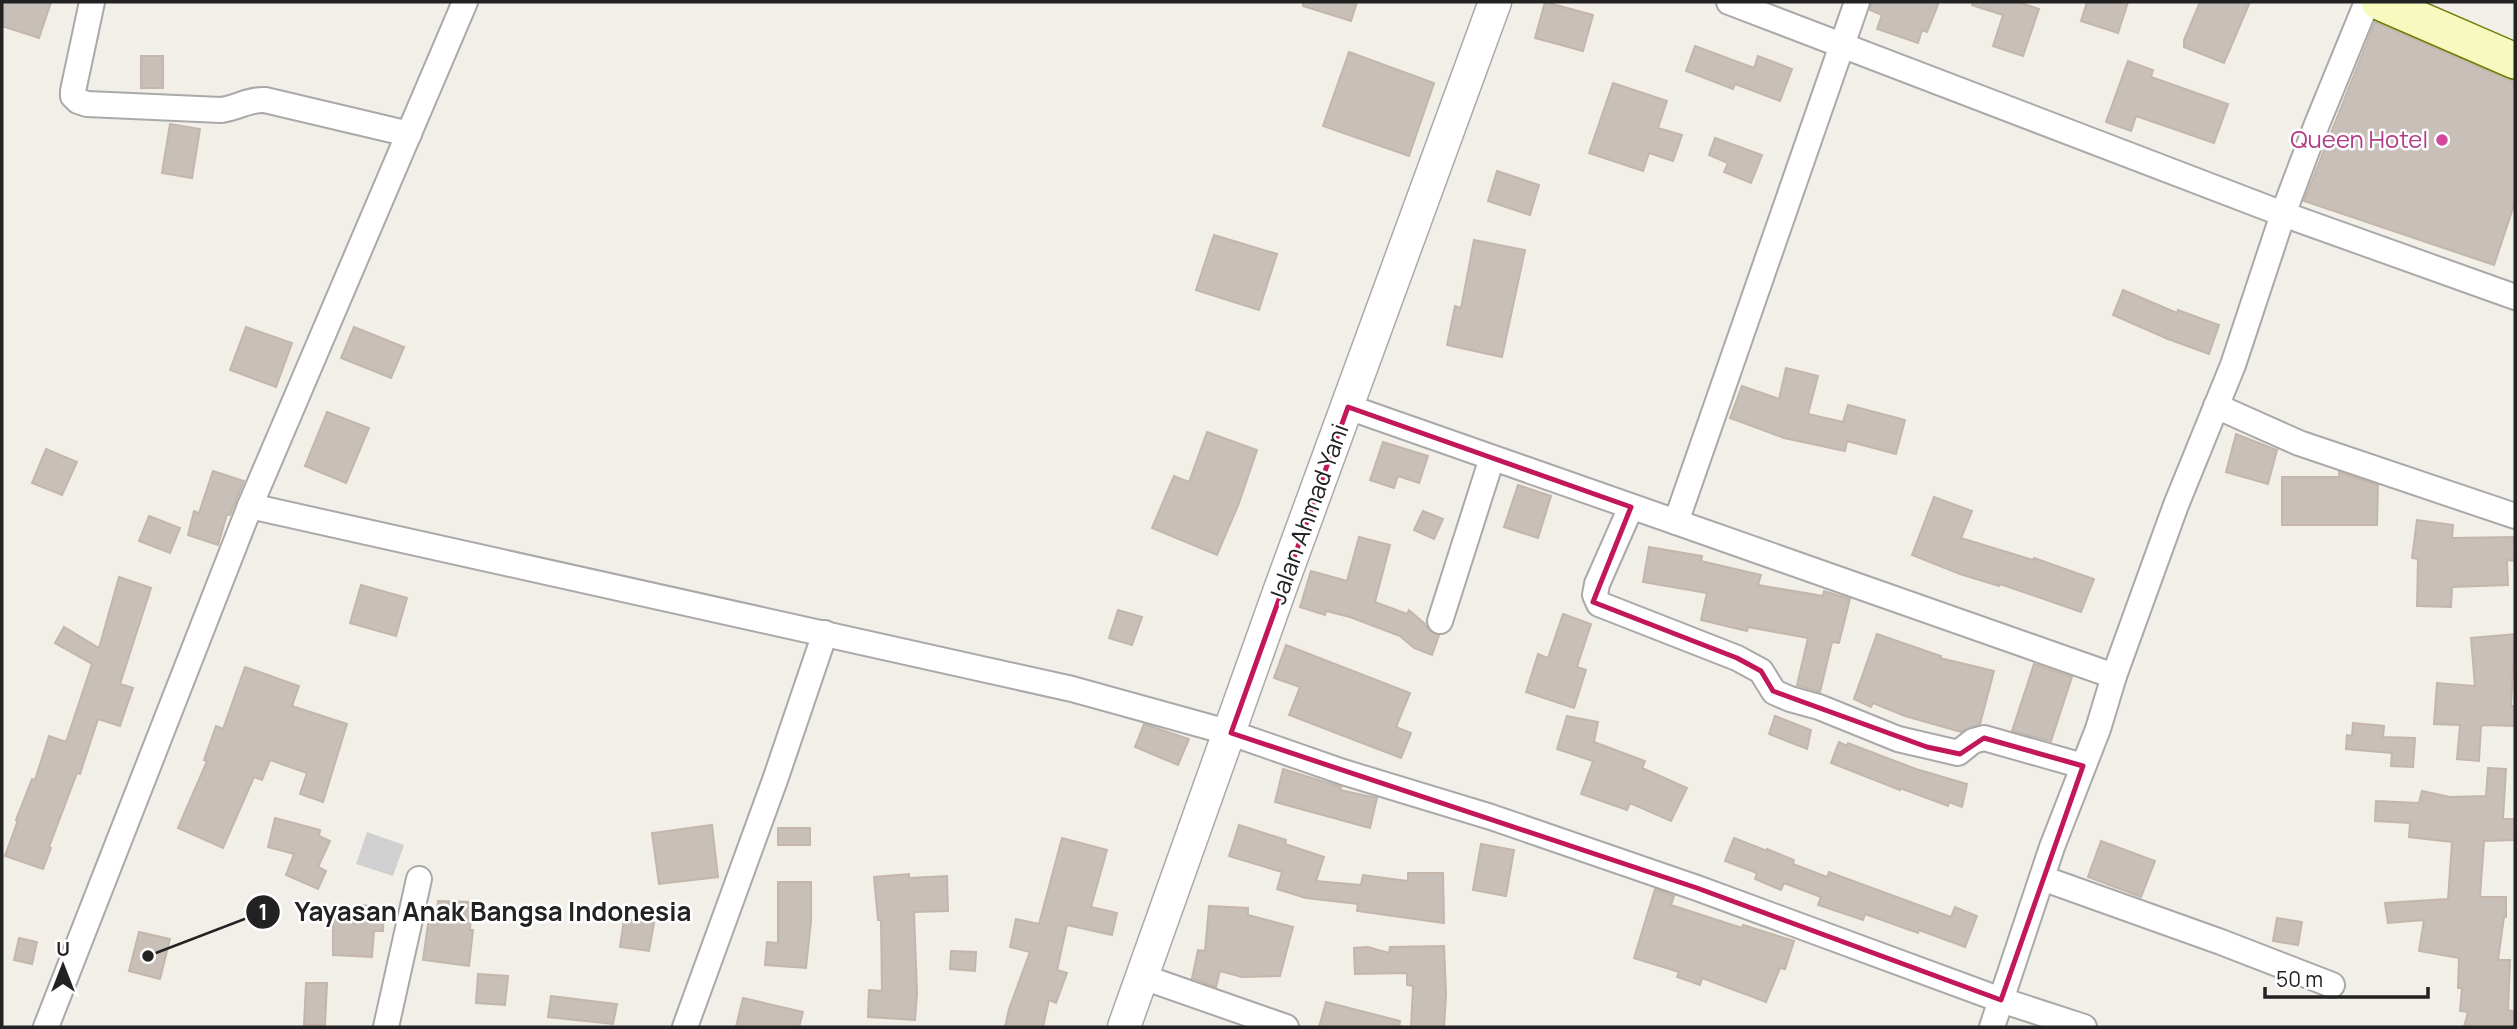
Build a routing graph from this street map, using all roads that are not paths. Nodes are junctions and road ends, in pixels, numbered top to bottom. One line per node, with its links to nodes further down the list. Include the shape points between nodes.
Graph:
1 (92, 2): 10 (street, via 73,91 78,101 221,110 265,100)
2 (466, 2): 10 (street)
3 (1495, 2): 14 (street, Jalan Ahmad Yani)
4 (1729, 2): 8 (street)
5 (1857, 2): 8 (street)
6 (2367, 2): 11 (street)
7 (2379, 2): 9 (main road)
8 (1842, 44): 11 (street); 19 (street)
9 (2515, 61)
10 (409, 134): 16 (street)
11 (2283, 214): 12 (street); 13 (street)
12 (2515, 297)
13 (2216, 406): 18 (street, via 2299,443); 22 (street)
14 (1348, 407): 15 (street); 23 (street, Jalan Ahmad Yani)
15 (1492, 458): 17 (street); 20 (street)
16 (250, 506): 21 (street); 30 (street)
17 (1631, 507): 19 (street); 24 (street, via 1597,584 1599,604 1737,658 1761,671 1774,691 1790,699 1898,739 1958,753 1984,738)
18 (2515, 516)
19 (1676, 522): 22 (street)
20 (1440, 621)
21 (825, 633): 23 (street, via 1072,689); 32 (street)
22 (2114, 676): 24 (street)
23 (1231, 733): 27 (street, Jalan Ahmad Yani); 29 (street, via 1697,888)
24 (2083, 766): 25 (street)
25 (2042, 878): 28 (street); 29 (street)
26 (419, 879): 31 (street)
27 (1143, 977): 33 (street, Jalan Ahmad Yani); 34 (street)
28 (2332, 985)
29 (2001, 1000): 35 (street); 36 (street)
30 (46, 1027)
31 (386, 1027)
32 (685, 1027)
33 (1124, 1027)
34 (1286, 1027)
35 (1992, 1027)
36 (2084, 1027)

